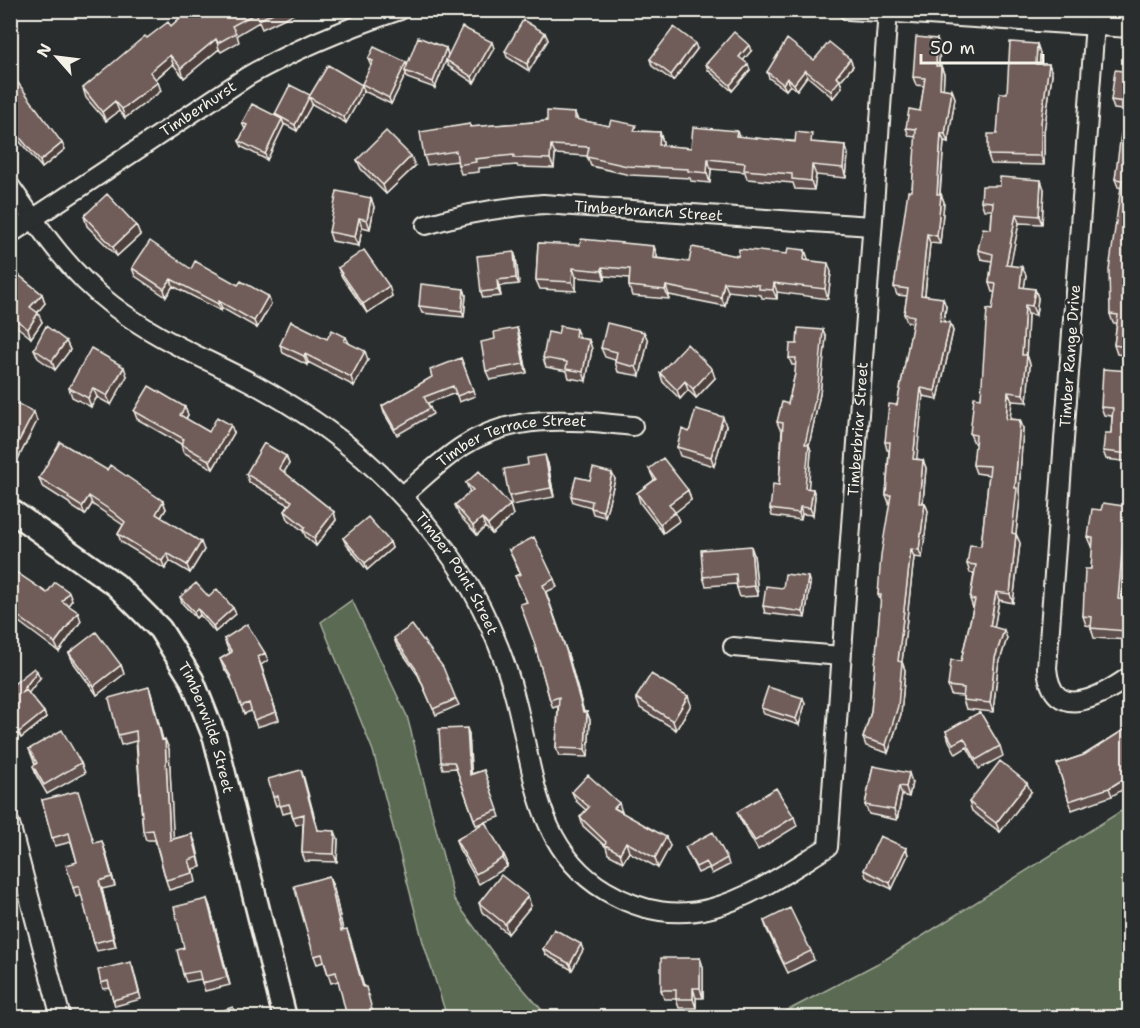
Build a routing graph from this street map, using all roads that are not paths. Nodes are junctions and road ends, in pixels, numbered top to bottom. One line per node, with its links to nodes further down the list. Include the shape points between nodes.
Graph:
1 (400, 10): 7 (street, Timberhurst, via 288,53)
2 (848, 10): 3 (street)
3 (888, 12): 4 (street); 9 (street, Timberbriar Street)
4 (1095, 17): 5 (street); 16 (street, Timber Range Drive, via 1047,668 1051,689 1060,698 1087,701)
5 (1130, 28)
6 (10, 186): 7 (street, Timber Point Street)
7 (33, 219): 10 (street, Timberhurst); 12 (street, Timber Point Street, via 65,262 114,307 317,421 342,439)
8 (426, 225): 9 (street, Timberbranch Street, via 502,207 543,204)
9 (872, 226): 15 (street, Timberbriar Street)
10 (10, 234)
11 (633, 426): 12 (street, Timber Terrace Street, via 548,419 496,429 450,455)
12 (402, 496): 18 (street, Timber Point Street, via 454,561 481,609 516,699 546,824 582,874 608,892 651,909 713,909 742,899)
13 (10, 510): 20 (street, Timberwilde Street, via 116,585 160,629 192,680 215,738)
14 (733, 647): 15 (street)
15 (841, 656): 18 (street, Timberbriar Street)
16 (1130, 676)
17 (10, 824): 19 (street)
18 (828, 848)
19 (61, 1017)
20 (285, 1017)

